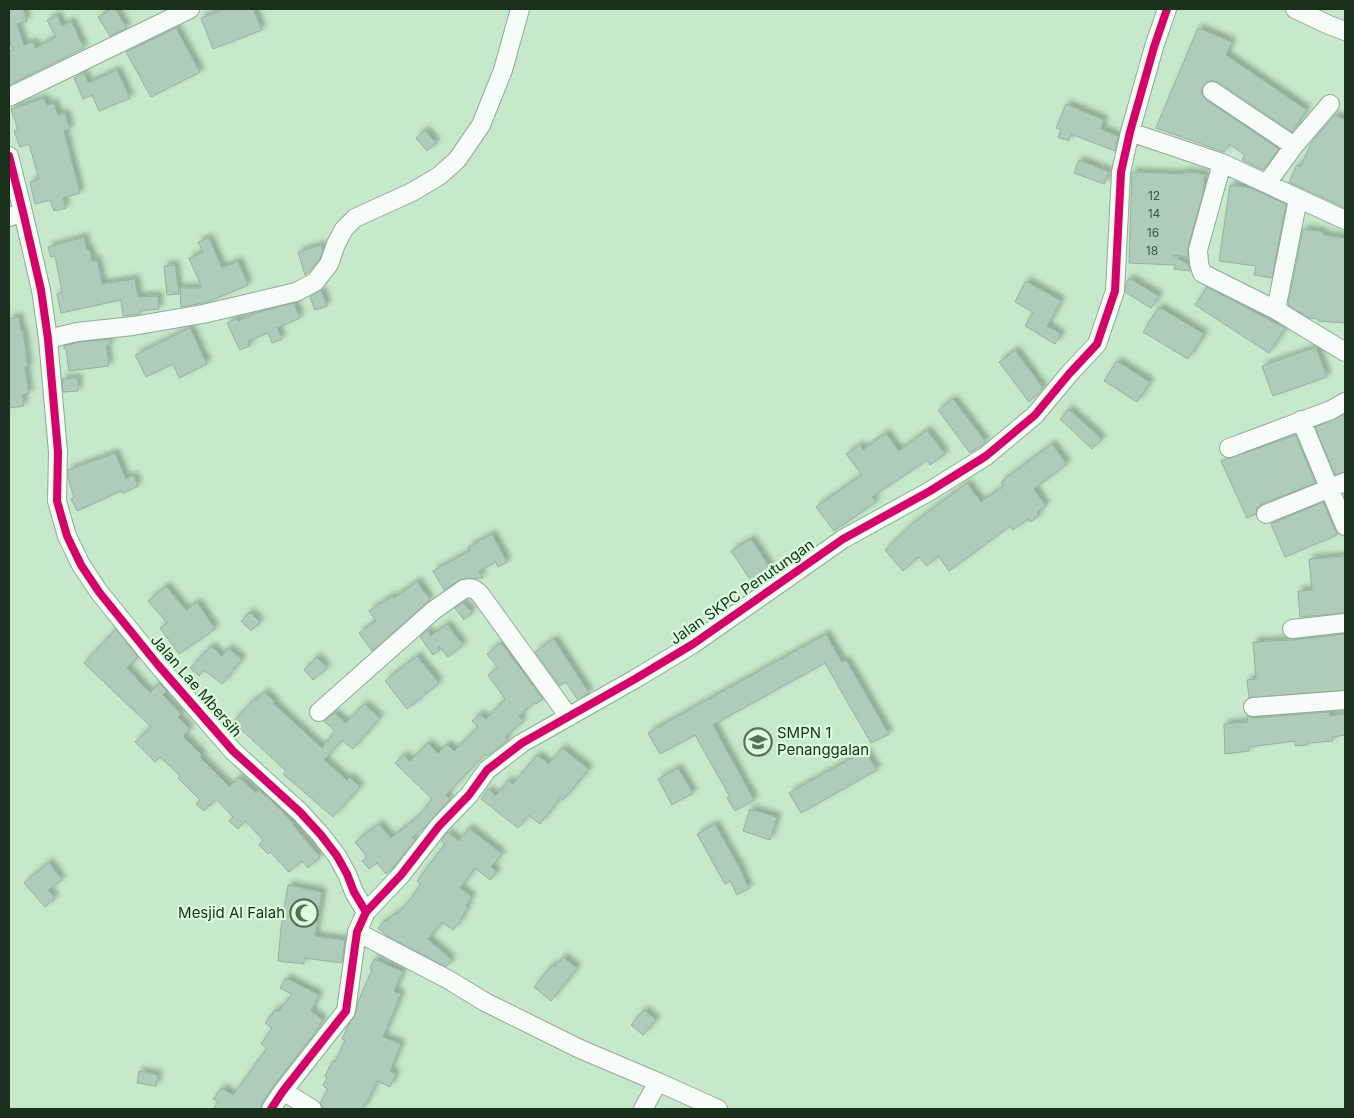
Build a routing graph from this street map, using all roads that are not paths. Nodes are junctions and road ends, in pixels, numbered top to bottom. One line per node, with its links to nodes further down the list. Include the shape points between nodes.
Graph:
1 (190, 9): 7 (street)
2 (520, 9): 18 (street, via 503,70 481,125 457,160 439,176 412,192 355,218 344,228 329,264 315,282 296,292 203,314)
3 (1167, 9): 9 (street, Jalan SKPC Penutungan)
4 (1296, 9): 5 (street)
5 (1345, 31)
6 (1212, 91): 10 (street)
7 (9, 97)
8 (1330, 104): 10 (street)
9 (1130, 132): 12 (street); 31 (street, Jalan SKPC Penutungan, via 1121,172 1114,292 1097,344 1035,415 986,456 843,539 693,644)
10 (1294, 146): 13 (street)
11 (9, 156): 15 (street, Jalan Lae Mbersih)
12 (1222, 163): 13 (street); 17 (street, via 1198,250 1202,273)
13 (1267, 183): 14 (street)
14 (1298, 199): 16 (street); 17 (street)
15 (16, 214): 18 (street, Jalan Lae Mbersih, via 40,290)
16 (1345, 220)
17 (1276, 310): 19 (street)
18 (48, 339): 32 (street, Jalan Lae Mbersih, via 58,452 57,501 67,536 81,565 158,665 233,751 321,835 337,856)
19 (1345, 352)
20 (1345, 402): 21 (street)
21 (1301, 420): 22 (street); 23 (street)
22 (1229, 448)
23 (1337, 485): 24 (street); 25 (street)
24 (1266, 514)
25 (1345, 526)
26 (1345, 623): 27 (street)
27 (1292, 629)
28 (1345, 700): 29 (street)
29 (1253, 707)
30 (319, 712): 31 (street, via 434,610 469,588 480,594)
31 (569, 717): 32 (street, Jalan SKPC Penutungan, via 522,743 487,770 401,875)
32 (366, 912): 33 (street, Jalan SKPC Penutungan)
33 (357, 932): 34 (street, via 512,1016); 35 (street, Jalan SKPC Penutungan, via 346,1011)
34 (658, 1082): 38 (street); 39 (street)
35 (283, 1091): 36 (street, Jalan SKPC Penutungan); 37 (street)
36 (271, 1109)
37 (312, 1109)
38 (643, 1109)
39 (718, 1109)

